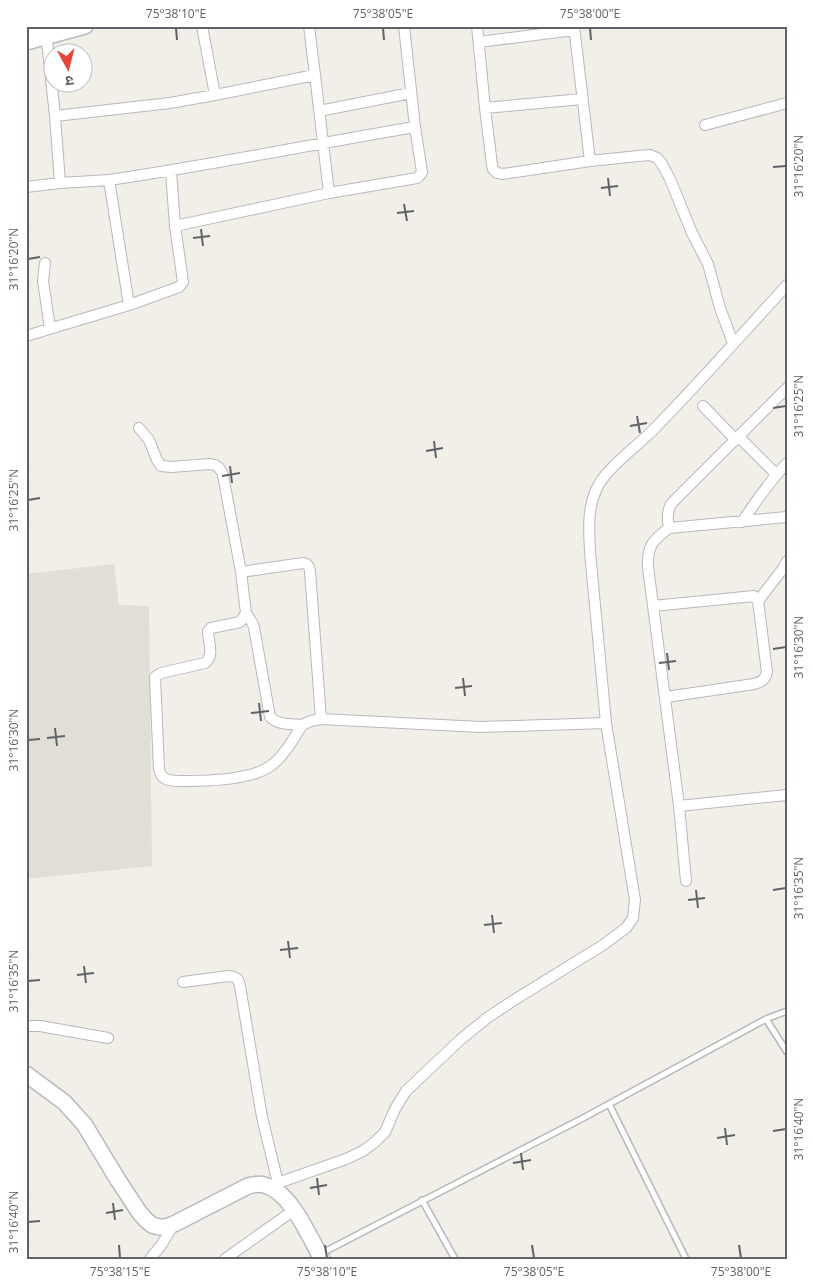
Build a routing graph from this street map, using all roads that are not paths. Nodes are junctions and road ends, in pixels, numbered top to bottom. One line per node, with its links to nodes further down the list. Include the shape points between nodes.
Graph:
1 (85, 26): 7 (street)
2 (202, 26): 13 (street)
3 (309, 26): 11 (street)
4 (404, 26): 12 (street)
5 (477, 26): 10 (street)
6 (574, 28): 10 (street); 14 (street)
7 (45, 29): 8 (street); 9 (street); 18 (street)
8 (26, 31)
9 (26, 42)
10 (479, 42): 16 (street)
11 (314, 75): 13 (street); 17 (street)
12 (411, 94): 17 (street); 20 (street)
13 (214, 95): 18 (street)
14 (582, 99): 16 (street); 22 (street)
15 (787, 102): 19 (street)
16 (485, 108): 22 (street, via 492,165 497,173)
17 (319, 110): 21 (street)
18 (55, 116): 25 (street)
19 (705, 125)
20 (415, 127): 21 (street); 27 (street, via 420,176)
21 (322, 143): 23 (street); 27 (street)
22 (590, 161): 34 (street, via 650,155 662,164 708,264)
23 (171, 171): 24 (street); 28 (street)
24 (109, 180): 25 (street); 31 (street)
25 (60, 183): 26 (street)
26 (26, 187)
27 (329, 193): 28 (street)
28 (175, 226): 31 (street, via 183,282 179,287)
29 (45, 263): 32 (street, via 43,281)
30 (787, 285): 34 (street)
31 (129, 305): 32 (street)
32 (50, 328): 33 (street)
33 (26, 336)
34 (733, 343): 51 (street, via 645,439 604,476 596,490 591,506 590,552)
35 (786, 392): 38 (street)
36 (703, 406): 38 (street)
37 (140, 428): 45 (street, via 161,466 210,464 220,468)
38 (736, 438): 40 (street); 43 (street, via 671,504 667,515)
39 (787, 463): 40 (street)
40 (776, 474): 42 (street)
41 (787, 517): 42 (street)
42 (742, 522): 43 (street)
43 (669, 528): 47 (street, via 653,542 647,557)
44 (787, 561): 46 (street)
45 (241, 572): 48 (street); 50 (street, via 303,563 309,566)
46 (758, 601): 47 (street, via 752,596); 49 (street, via 768,672 766,677 754,684)
47 (653, 606): 49 (street)
48 (246, 613): 52 (street, via 253,624 270,717 274,721); 52 (street, via 240,622 208,630 208,662 156,676 160,774 174,781 202,781 238,778 261,771 288,748)
49 (666, 696): 54 (street)
50 (321, 719): 51 (street, via 481,726); 52 (street)
51 (606, 723): 64 (street, via 635,900 629,924 487,1018 460,1040 406,1092 385,1132 369,1147)
52 (303, 725)
53 (787, 794): 54 (street)
54 (679, 806): 55 (street)
55 (686, 881)
56 (183, 982): 64 (street, via 229,976 238,978 262,1117)
57 (787, 1011): 58 (lane)
58 (766, 1019): 61 (lane); 63 (lane)
59 (26, 1026): 60 (street)
60 (108, 1038)
61 (787, 1052)
62 (26, 1074): 66 (street, via 64,1102 84,1124 146,1220 159,1227)
63 (609, 1104): 65 (lane); 71 (lane)
64 (283, 1195): 66 (street, via 260,1184 248,1186); 67 (street); 69 (street)
65 (422, 1200): 67 (lane); 70 (lane)
66 (174, 1224): 68 (street)
67 (321, 1256)
68 (150, 1259)
69 (225, 1259)
70 (455, 1259)
71 (686, 1259)

